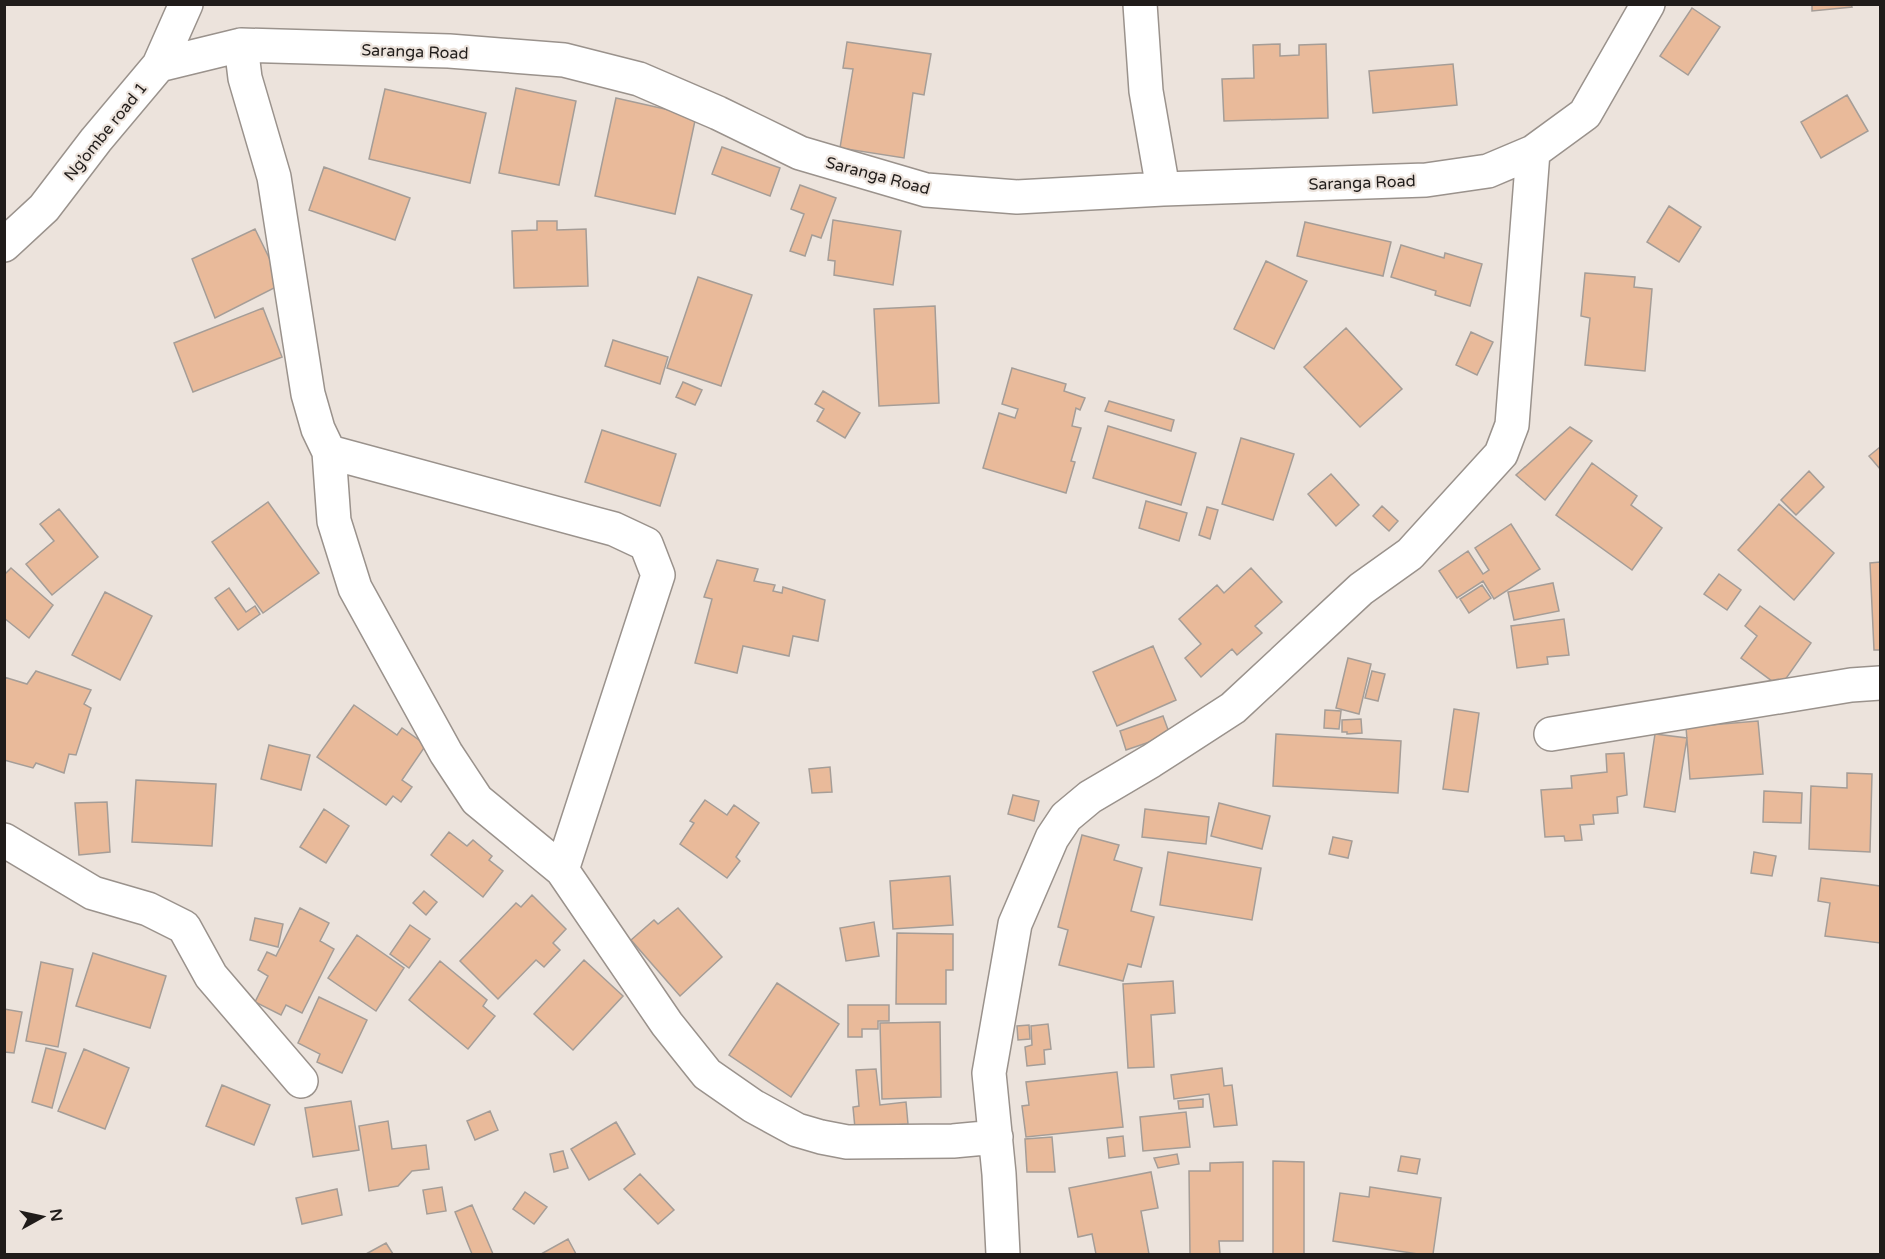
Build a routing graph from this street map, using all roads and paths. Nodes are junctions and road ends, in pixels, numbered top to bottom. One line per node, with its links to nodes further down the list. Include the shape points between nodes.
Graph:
1 (186, 4): 5 (street, Ng’ombe road 1)
2 (1140, 4): 7 (street, via 1146,91)
3 (1648, 4): 6 (street, Saranga Road, via 1585,114)
4 (241, 45): 5 (street, Saranga Road); 7 (street, Saranga Road, via 449,51 564,60 639,79 800,153 926,190 1017,197); 9 (street, via 245,78 274,177 308,394)
5 (159, 65): 8 (street, Ng’ombe road 1, via 44,208)
6 (1533, 152): 7 (street, Saranga Road, via 1488,171 1426,180); 15 (street, via 1512,425 1501,454 1410,554 1361,589 1233,708 1090,796 1066,817 1052,838 1015,924 989,1073)
7 (1163, 189)
8 (4, 245)
9 (329, 452): 13 (street, via 334,520 355,588 446,753 477,800); 13 (street, via 614,529 646,544 658,575)
10 (1881, 683): 11 (street, via 1851,684)
11 (1551, 734)
12 (4, 840): 14 (street, via 93,893 148,909 184,927 211,976)
13 (562, 870): 15 (street, via 666,1024 707,1074 753,1106 797,1130 847,1142)
14 (301, 1081)
15 (996, 1137): 16 (street)
16 (1003, 1254)

